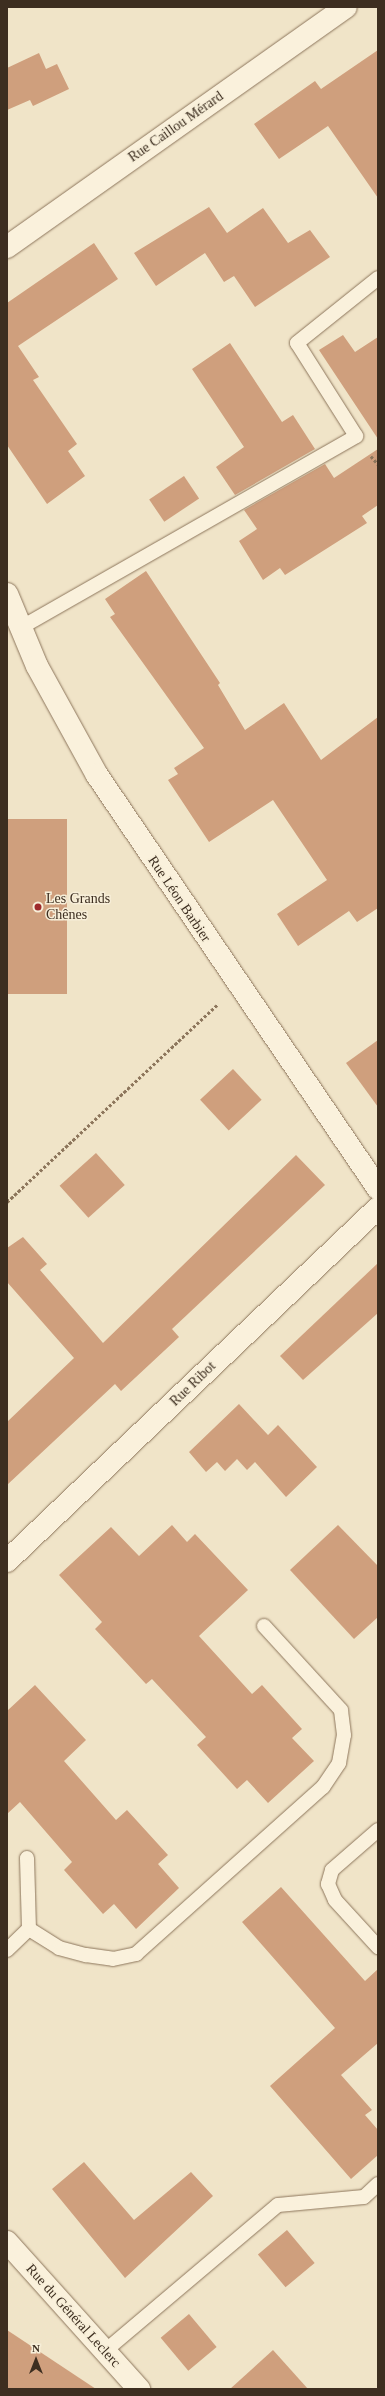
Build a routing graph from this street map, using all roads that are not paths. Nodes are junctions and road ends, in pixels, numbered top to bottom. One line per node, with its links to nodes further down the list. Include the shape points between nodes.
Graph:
1 (346, 7): 2 (street, Rue Caillou Mérard)
2 (7, 247)
3 (378, 278): 5 (lane, via 297,342 356,436)
4 (7, 594): 5 (street, Rue Léon Barbier)
5 (20, 628): 6 (street, Rue Léon Barbier, via 37,666 97,775 238,986)
6 (378, 1188)
7 (378, 1208): 8 (street, Rue Ribot)
8 (7, 1561)
9 (264, 1626): 12 (lane, via 341,1710 344,1735 339,1763 323,1787 136,1954 113,1959 86,1955 59,1948)
10 (378, 1830): 13 (lane, via 332,1870 328,1884 335,1900)
11 (27, 1858): 12 (lane)
12 (29, 1929): 14 (lane)
13 (378, 1947)
14 (7, 1950)
15 (378, 2184): 17 (lane, via 364,2197 278,2204)
16 (7, 2242): 17 (street, Rue du Général Leclerc)
17 (105, 2351): 18 (street, Rue du Général Leclerc)
18 (139, 2389)

